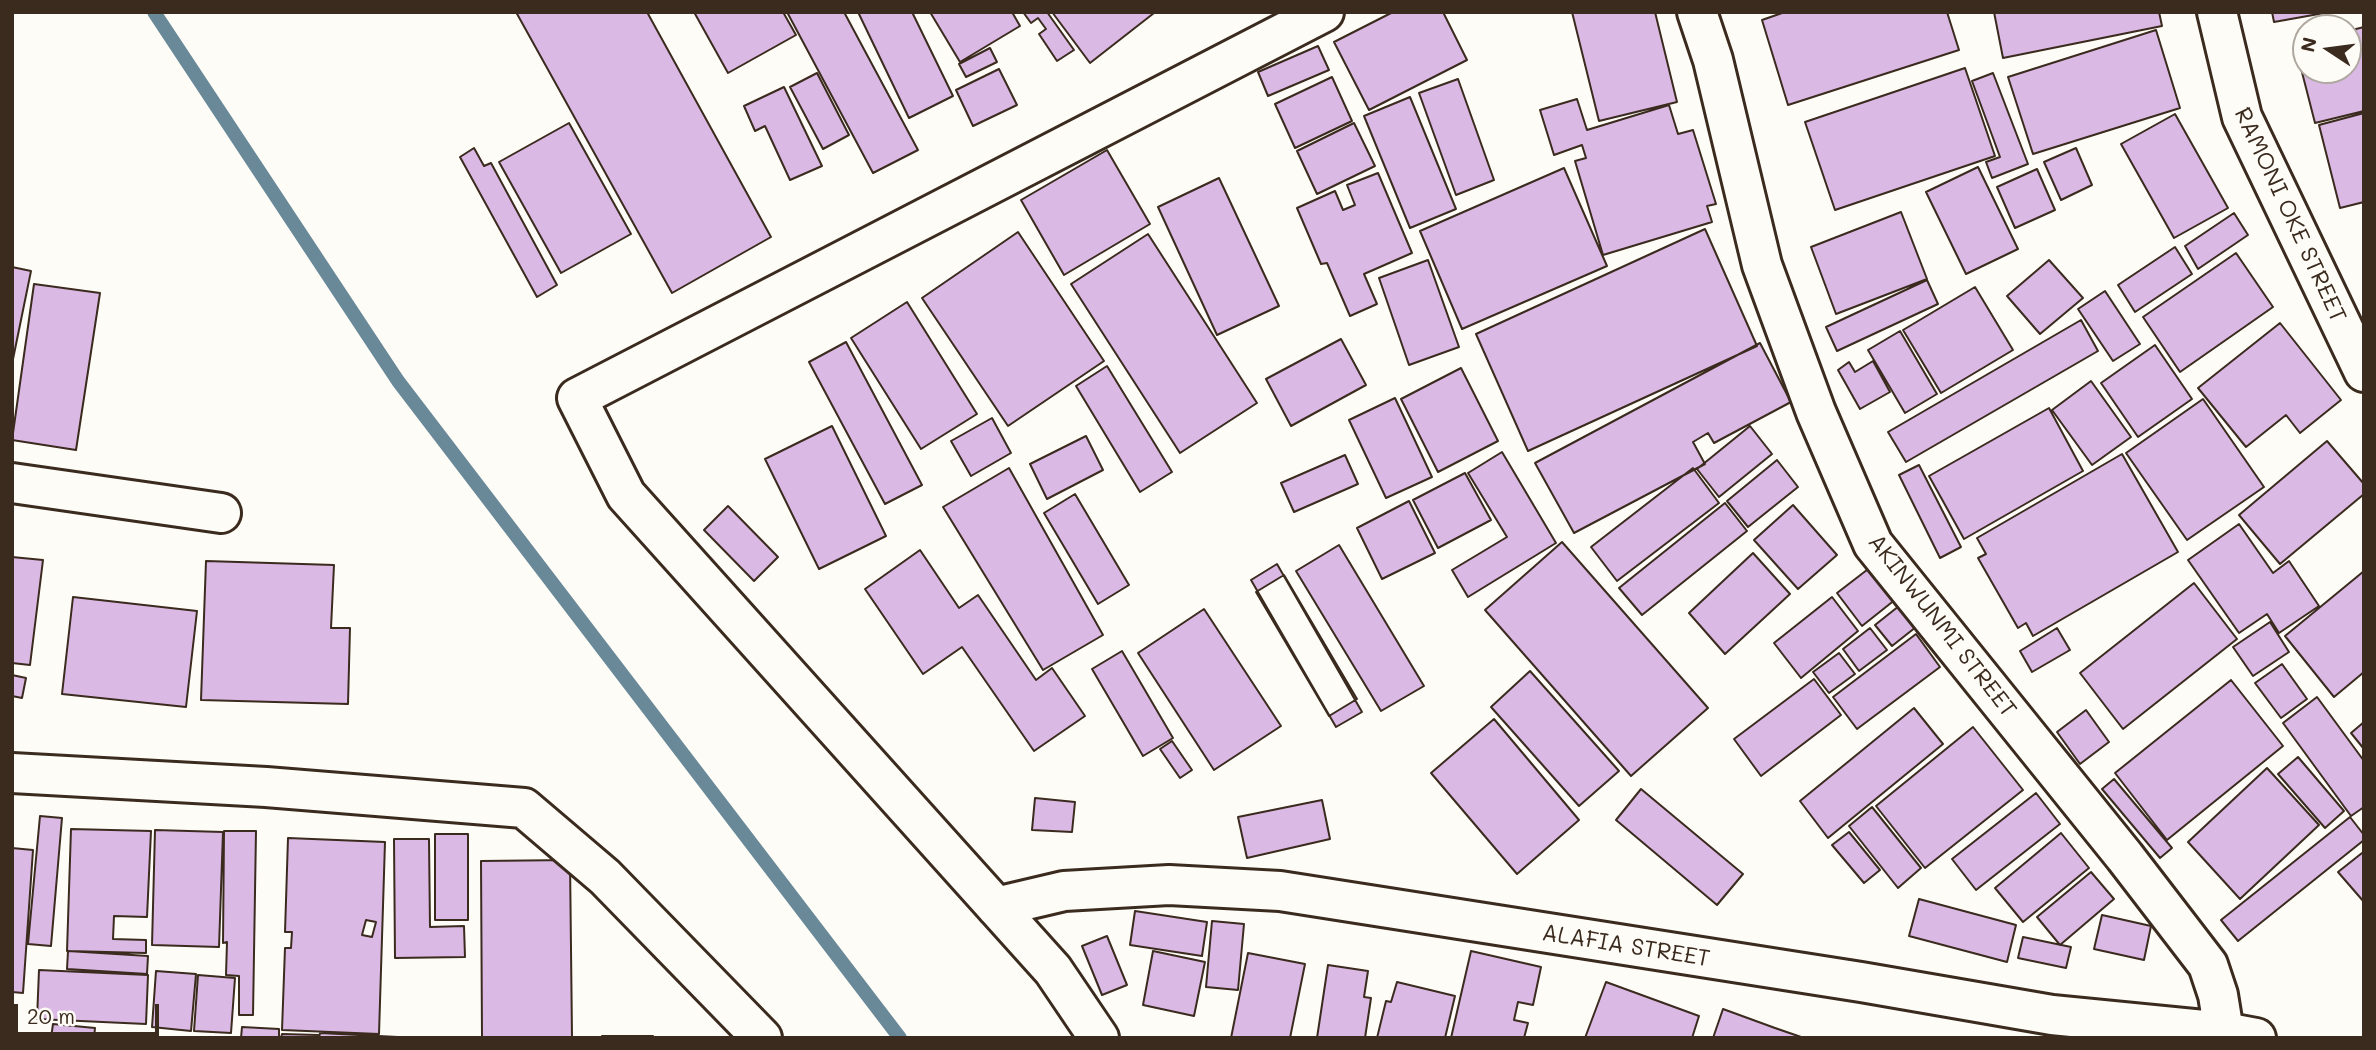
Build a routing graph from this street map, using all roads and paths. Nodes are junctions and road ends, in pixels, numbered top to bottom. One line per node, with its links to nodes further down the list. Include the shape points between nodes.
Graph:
1 (1324, 12): 8 (street, via 577,398 626,495)
2 (1698, 12): 9 (street, AKINWUNMI STREET, via 1762,265 1816,412 1873,544 2208,965)
3 (2217, 12): 4 (street, RAMONI OKE STREET, via 2242,117)
4 (2364, 372)
5 (12, 483): 6 (street)
6 (221, 513)
7 (12, 774): 10 (street, via 266,787 524,808 604,877)
8 (996, 908): 9 (street, ALAFIA STREET, via 1064,891 1156,886 1280,891 2052,1015); 11 (street, via 1053,970)
9 (2240, 1035)
10 (762, 1038)
11 (1100, 1038)

